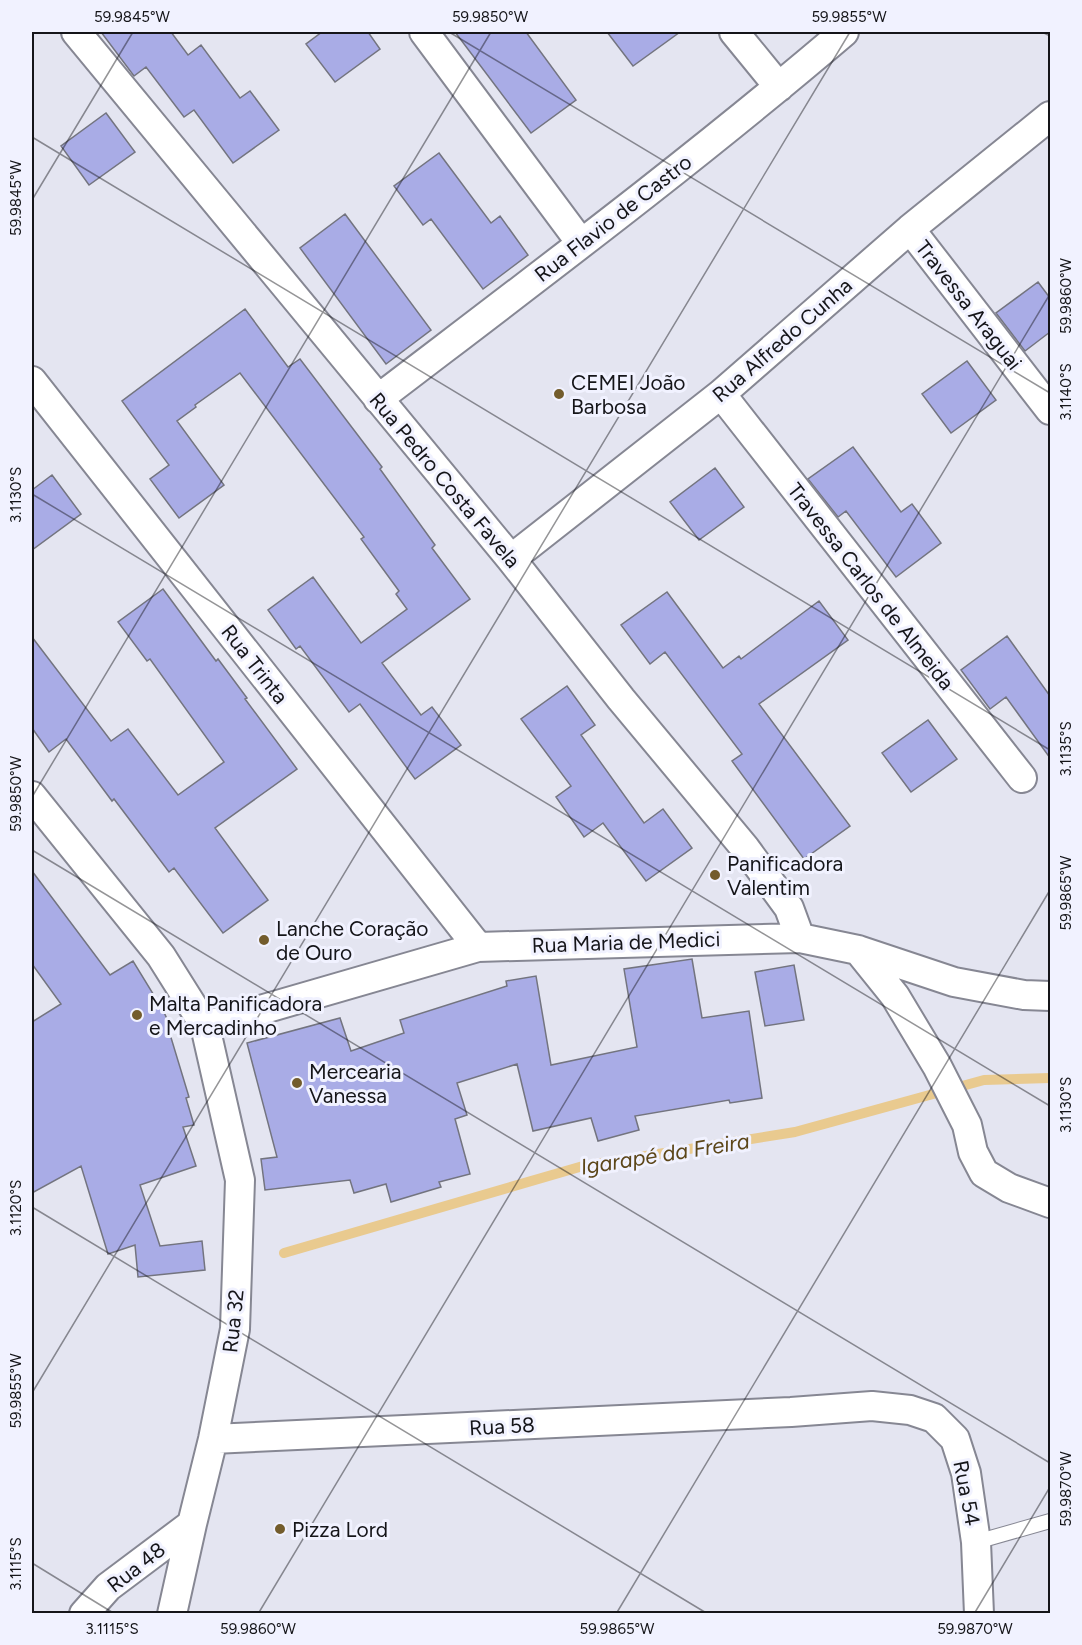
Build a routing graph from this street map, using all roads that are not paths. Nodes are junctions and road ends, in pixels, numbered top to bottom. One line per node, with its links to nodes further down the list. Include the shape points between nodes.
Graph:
1 (76, 32): 11 (street, Rua Pedro Costa Favela)
2 (424, 32): 8 (street)
3 (734, 32): 5 (street)
4 (844, 32): 5 (street, Rua Flavio de Castro)
5 (779, 87): 8 (street, Rua Flavio de Castro)
6 (1050, 116): 7 (street, Rua Alfredo Cunha)
7 (910, 229): 10 (street, Rua Alfredo Cunha); 12 (street, Travessa Araguai)
8 (581, 243): 11 (street, Rua Flavio de Castro)
9 (32, 381): 17 (street, Rua Trinta)
10 (720, 394): 13 (street, Rua Alfredo Cunha); 14 (street, Travessa Carlos de Almeida)
11 (378, 399): 13 (street, Rua Pedro Costa Favela)
12 (1050, 410)
13 (511, 559): 16 (street, Rua Pedro Costa Favela, via 745,848 789,908)
14 (1022, 778)
15 (32, 796): 20 (street, via 161,956)
16 (800, 938): 17 (street, Rua Maria de Medici); 18 (street, Rua Maria de Medici)
17 (478, 946): 20 (street, Rua Maria de Medici)
18 (858, 950): 19 (street, Rua Maria de Medici, via 954,982); 21 (street, via 894,996 937,1066 984,1173 1009,1188)
19 (1050, 996)
20 (206, 1026): 23 (street, Rua 32, via 240,1180 235,1329)
21 (1050, 1203)
22 (791, 1412): 23 (street, Rua 58); 26 (street, Rua 54, via 872,1406 909,1410 934,1418 955,1439 966,1473)
23 (213, 1439): 25 (street, Rua 32)
24 (1050, 1521): 26 (lane)
25 (192, 1524): 27 (street, Rua 48, via 108,1587); 28 (street, Rua 32)
26 (976, 1542): 29 (street, Rua 54)
27 (84, 1614)
28 (172, 1614)
29 (979, 1614)

